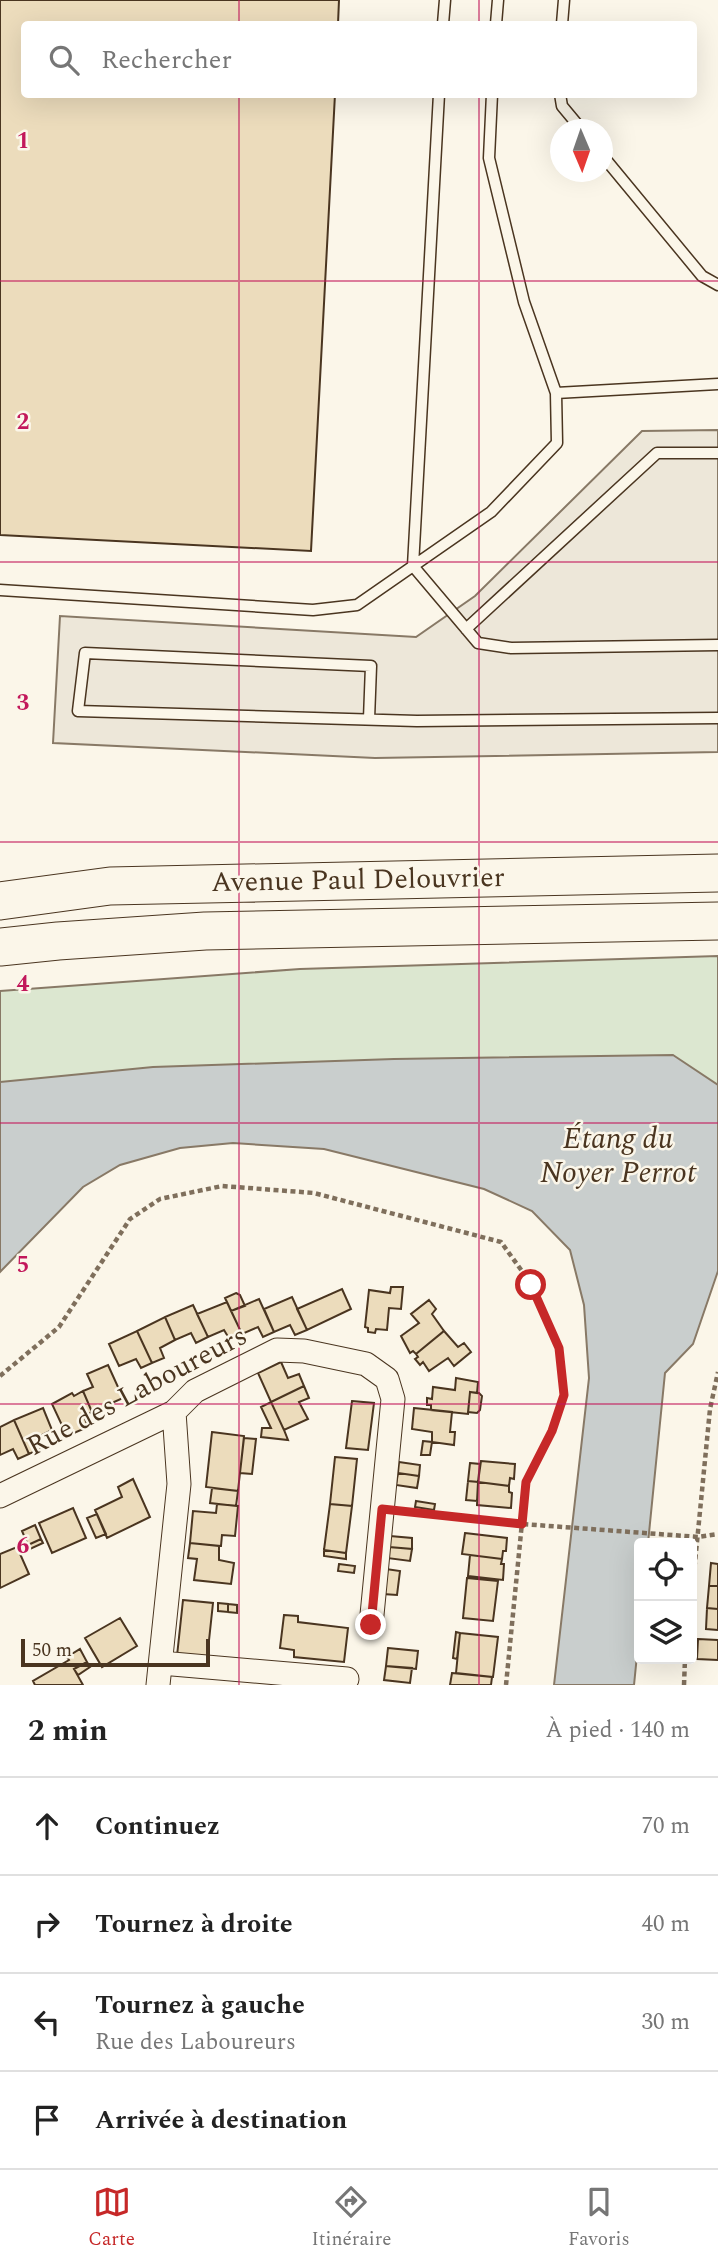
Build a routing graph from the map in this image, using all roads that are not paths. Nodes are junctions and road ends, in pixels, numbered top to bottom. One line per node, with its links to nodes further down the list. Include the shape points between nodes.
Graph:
1 (445, 0): 4 (lane)
2 (498, 0): 5 (lane)
3 (564, 0): 6 (lane)
4 (443, 21)
5 (496, 21)
6 (562, 21)
7 (439, 98): 16 (lane)
8 (492, 98): 14 (lane, via 489,158 524,302)
9 (561, 98): 10 (lane)
10 (573, 119)
11 (613, 167): 12 (lane, via 702,276)
12 (718, 285)
13 (718, 384): 14 (lane)
14 (556, 393): 16 (lane, via 557,443 491,512)
15 (718, 453): 18 (lane, via 657,453)
16 (412, 566): 17 (lane, via 357,605 313,610); 18 (lane)
17 (0, 590)
18 (466, 629): 19 (lane, via 478,643 511,648)
19 (718, 645)
20 (718, 718): 21 (lane)
21 (369, 719): 21 (lane, via 78,711 85,653 370,666)
22 (718, 873): 23 (main road, Avenue Paul Delouvrier, via 110,886)
23 (0, 901)
24 (718, 920): 25 (main road, Avenue Paul Delouvrier, via 205,931)
25 (0, 947)
26 (174, 1412): 27 (street, Rue des Laboureurs); 28 (street, Rue des Laboureurs, via 195,1391 277,1350 366,1364 387,1379 393,1399); 29 (street, via 179,1485)
27 (0, 1496)
28 (371, 1625)
29 (159, 1674): 30 (street)
30 (347, 1679)

